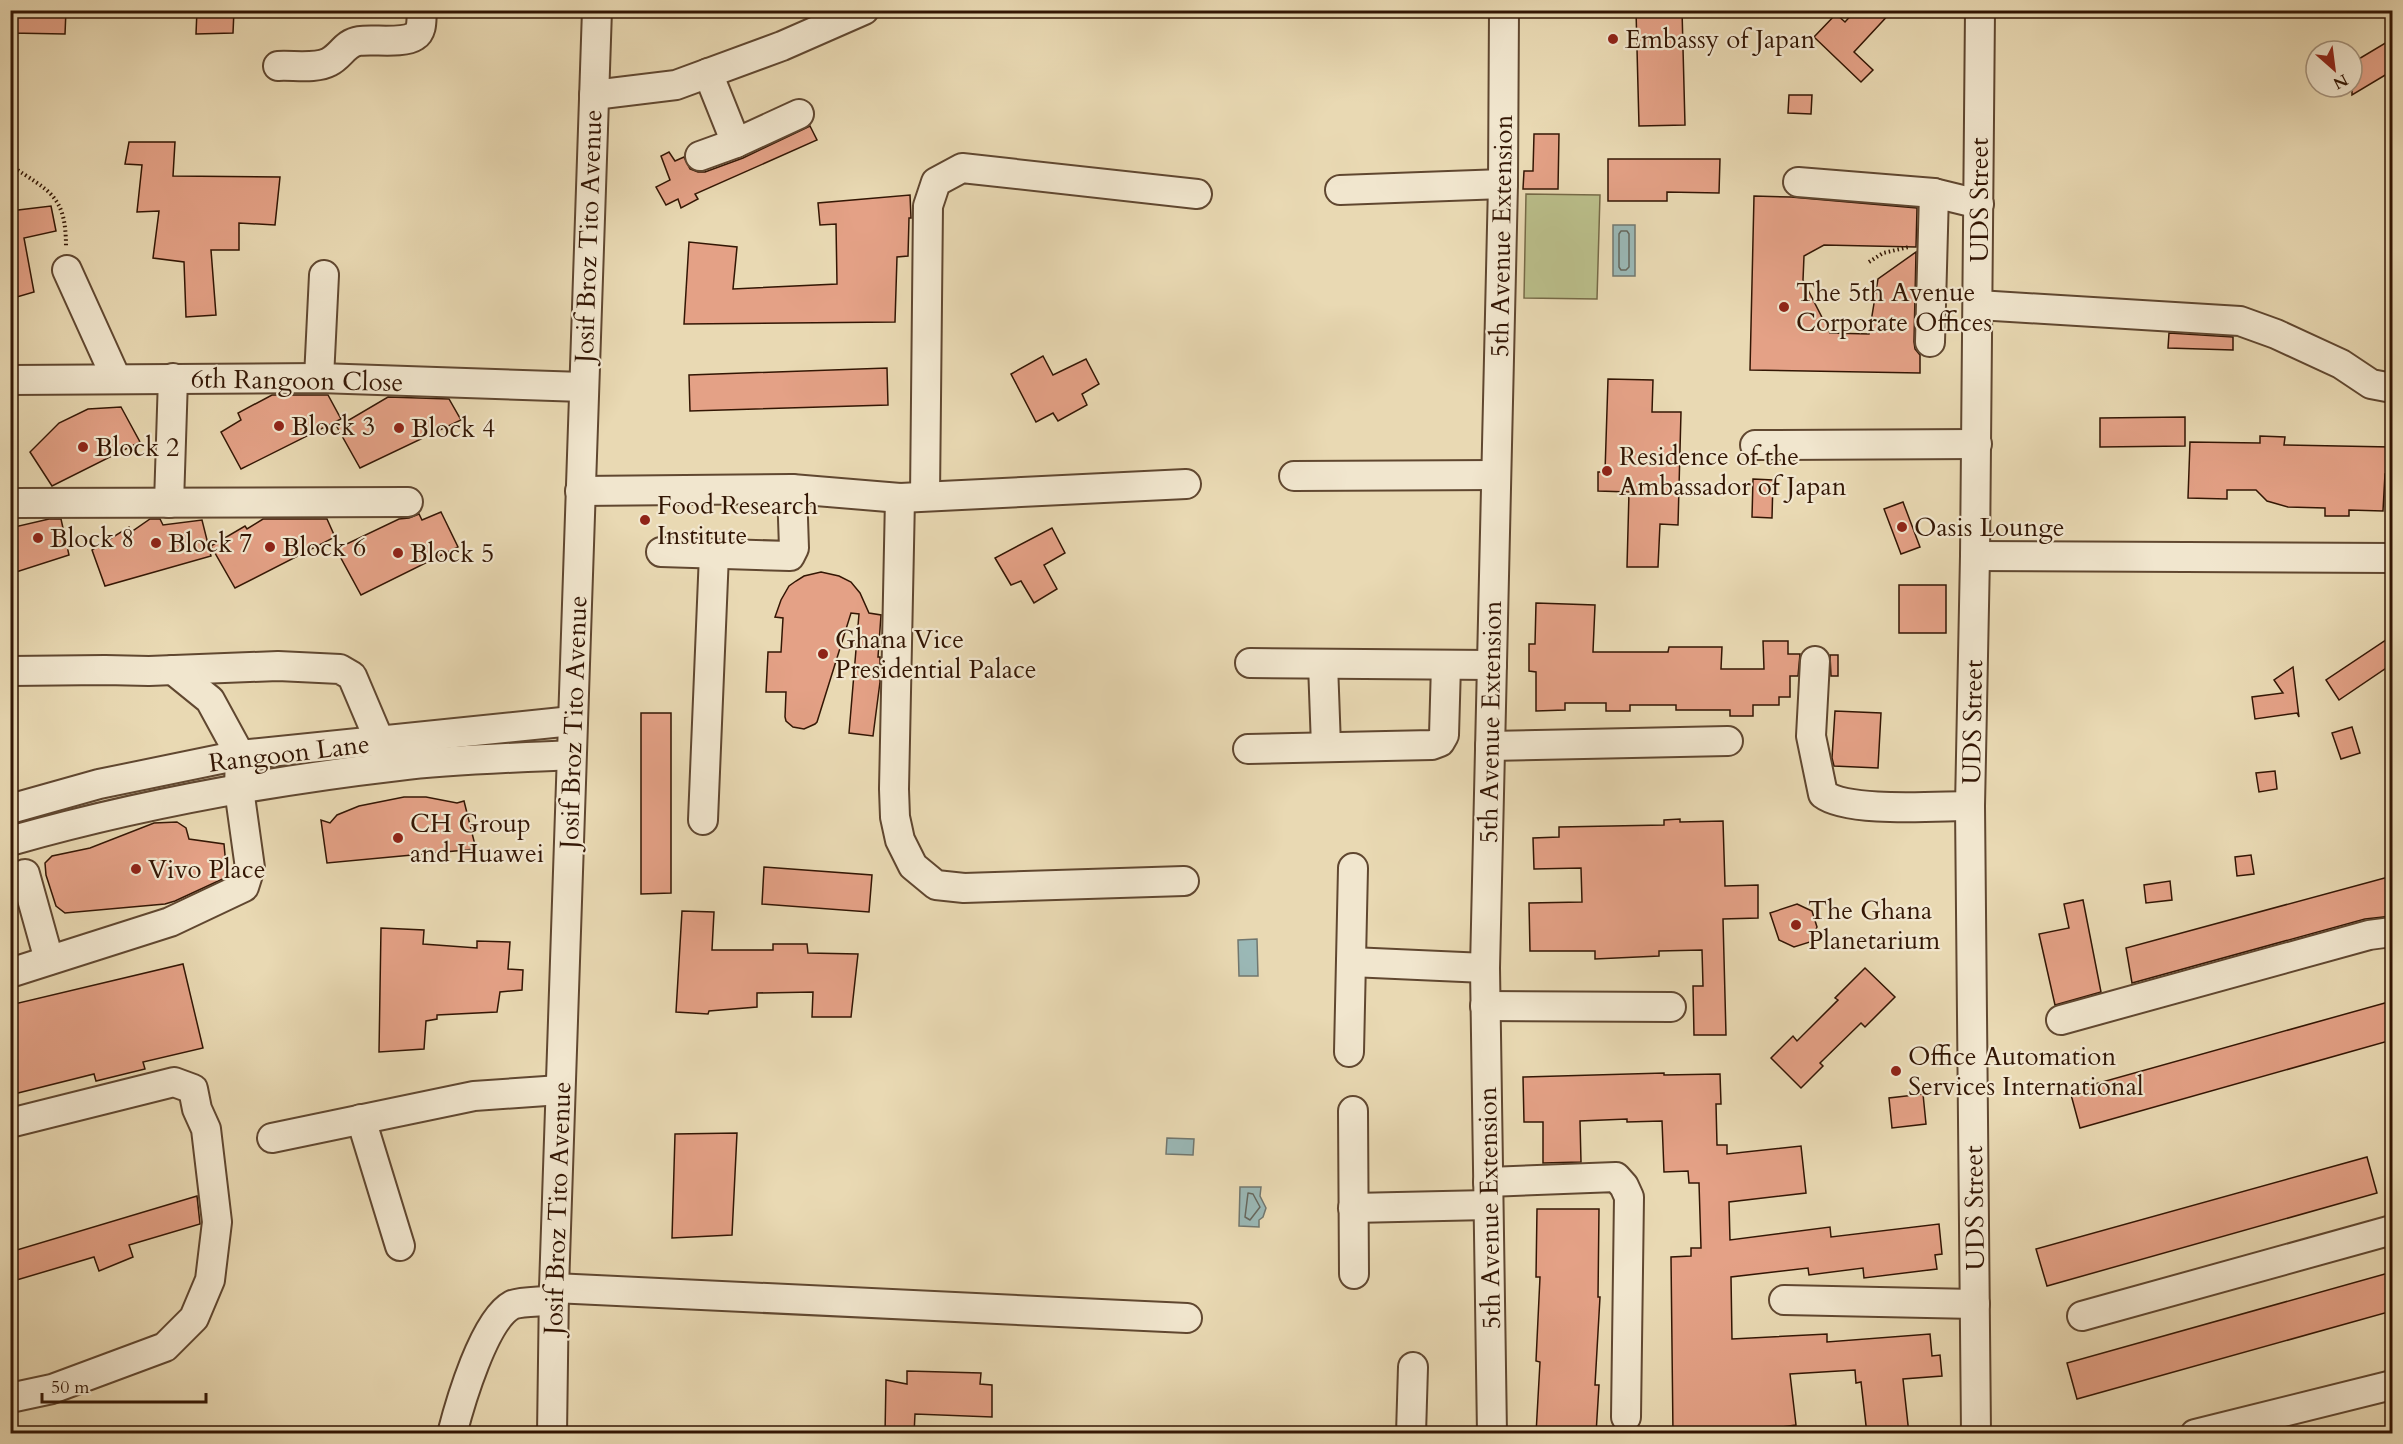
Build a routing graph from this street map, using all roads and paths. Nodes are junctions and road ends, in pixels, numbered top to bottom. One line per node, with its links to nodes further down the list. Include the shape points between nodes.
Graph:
1 (422, 10): 6 (street, via 417,36 358,41 323,64)
2 (597, 10): 8 (street, Josif Broz Tito Avenue)
3 (864, 10): 7 (street, via 783,46)
4 (1504, 10): 14 (street, 5th Avenue Extension)
5 (1980, 10): 18 (street, UDS Street)
6 (278, 66)
7 (708, 73): 8 (street, via 676,85); 10 (street)
8 (594, 95): 29 (street, Josif Broz Tito Avenue)
9 (799, 114): 10 (street)
10 (736, 143): 11 (street)
11 (700, 156)
12 (10, 165): 21 (path, via 60,204 67,226)
13 (1797, 182): 16 (street)
14 (1503, 184): 15 (street); 34 (street, 5th Avenue Extension)
15 (1340, 189)
16 (1934, 193): 18 (street); 19 (street)
17 (1197, 194): 38 (street, via 963,168 936,182 928,206)
18 (1979, 204): 23 (street, UDS Street)
19 (1933, 241): 20 (path, via 1883,253); 24 (street)
20 (1869, 262)
21 (67, 270): 25 (street)
22 (324, 275): 27 (street)
23 (1978, 305): 30 (street, via 2240,321 2341,364 2371,384); 31 (street, UDS Street)
24 (1930, 342)
25 (116, 378): 26 (street, 6th Rangoon Close); 28 (street, 6th Rangoon Close)
26 (173, 378): 27 (street, 6th Rangoon Close); 41 (street)
27 (319, 378): 29 (street, 6th Rangoon Close)
28 (10, 380)
29 (583, 387): 37 (street, Josif Broz Tito Avenue)
30 (2392, 388)
31 (1977, 444): 32 (street); 44 (street, UDS Street)
32 (1755, 445)
33 (1294, 476): 34 (street)
34 (1496, 476): 50 (street, 5th Avenue Extension)
35 (1186, 484): 38 (street)
36 (792, 489): 37 (street); 38 (street); 43 (street, via 794,549 790,556)
37 (580, 491): 53 (street, Josif Broz Tito Avenue)
38 (912, 497): 68 (street, via 894,808 900,840 913,866 936,885 964,888)
39 (408, 502): 41 (street)
40 (10, 503): 41 (street)
41 (169, 503)
42 (661, 552): 43 (street)
43 (714, 554): 64 (street)
44 (1976, 556): 45 (street); 62 (street, UDS Street)
45 (2392, 558)
46 (1815, 661): 62 (street, via 1811,736 1823,794 1831,800 1860,806)
47 (1250, 663): 48 (street)
48 (1323, 664): 49 (street); 56 (street)
49 (1446, 665): 50 (street); 56 (street, via 1444,735 1440,742)
50 (1492, 665): 57 (street, 5th Avenue Extension)
51 (173, 670): 52 (street); 55 (street, via 278,666 340,669 352,676); 59 (street, via 210,700)
52 (10, 671)
53 (572, 721): 55 (street, Rangoon Lane); 60 (street, Josif Broz Tito Avenue)
54 (1728, 741): 57 (street)
55 (380, 742): 59 (street, Rangoon Lane)
56 (1326, 746): 58 (street)
57 (1490, 746): 72 (street, 5th Avenue Extension)
58 (1248, 749)
59 (240, 755): 61 (street); 63 (street, Rangoon Lane, via 99,784)
60 (571, 755): 61 (street, Rangoon Lane, via 400,765); 78 (street, Josif Broz Tito Avenue)
61 (239, 789): 65 (street, Rangoon Lane); 70 (street, via 250,868 244,887 170,922)
62 (1970, 806): 90 (street, UDS Street)
63 (10, 809)
64 (703, 820)
65 (10, 841)
66 (1353, 868): 71 (street)
67 (26, 874): 70 (street)
68 (1184, 881)
69 (2392, 932): 76 (street, via 2369,935)
70 (50, 960): 73 (street)
71 (1351, 962): 72 (street); 77 (street)
72 (1485, 968): 74 (street, 5th Avenue Extension)
73 (10, 973)
74 (1485, 1006): 75 (street); 83 (street, 5th Avenue Extension)
75 (1671, 1007)
76 (2061, 1020)
77 (1349, 1052)
78 (560, 1090): 80 (street, via 474,1096); 88 (street, Josif Broz Tito Avenue)
79 (1353, 1111): 84 (street)
80 (361, 1119): 82 (street); 86 (street)
81 (10, 1122): 95 (street, via 174,1082 193,1089 206,1129 218,1222 206,1290 194,1318 165,1347 52,1389)
82 (272, 1138)
83 (1488, 1193): 84 (street); 96 (street, via 1616,1177 1624,1186 1629,1197); 100 (street, 5th Avenue Extension)
84 (1353, 1208): 87 (street)
85 (2392, 1230): 91 (street)
86 (400, 1246)
87 (1354, 1274)
88 (554, 1294): 92 (street); 97 (street, via 512,1305 494,1323 479,1352); 98 (street, Josif Broz Tito Avenue)
89 (1784, 1300): 90 (street)
90 (1975, 1304): 101 (street, UDS Street)
91 (2082, 1316)
92 (1187, 1318)
93 (1413, 1367): 99 (street)
94 (2392, 1385): 102 (street)
95 (10, 1398)
96 (1626, 1417)
97 (452, 1434)
98 (552, 1434)
99 (1411, 1434)
100 (1492, 1434)
101 (1976, 1434)
102 (2195, 1434)

